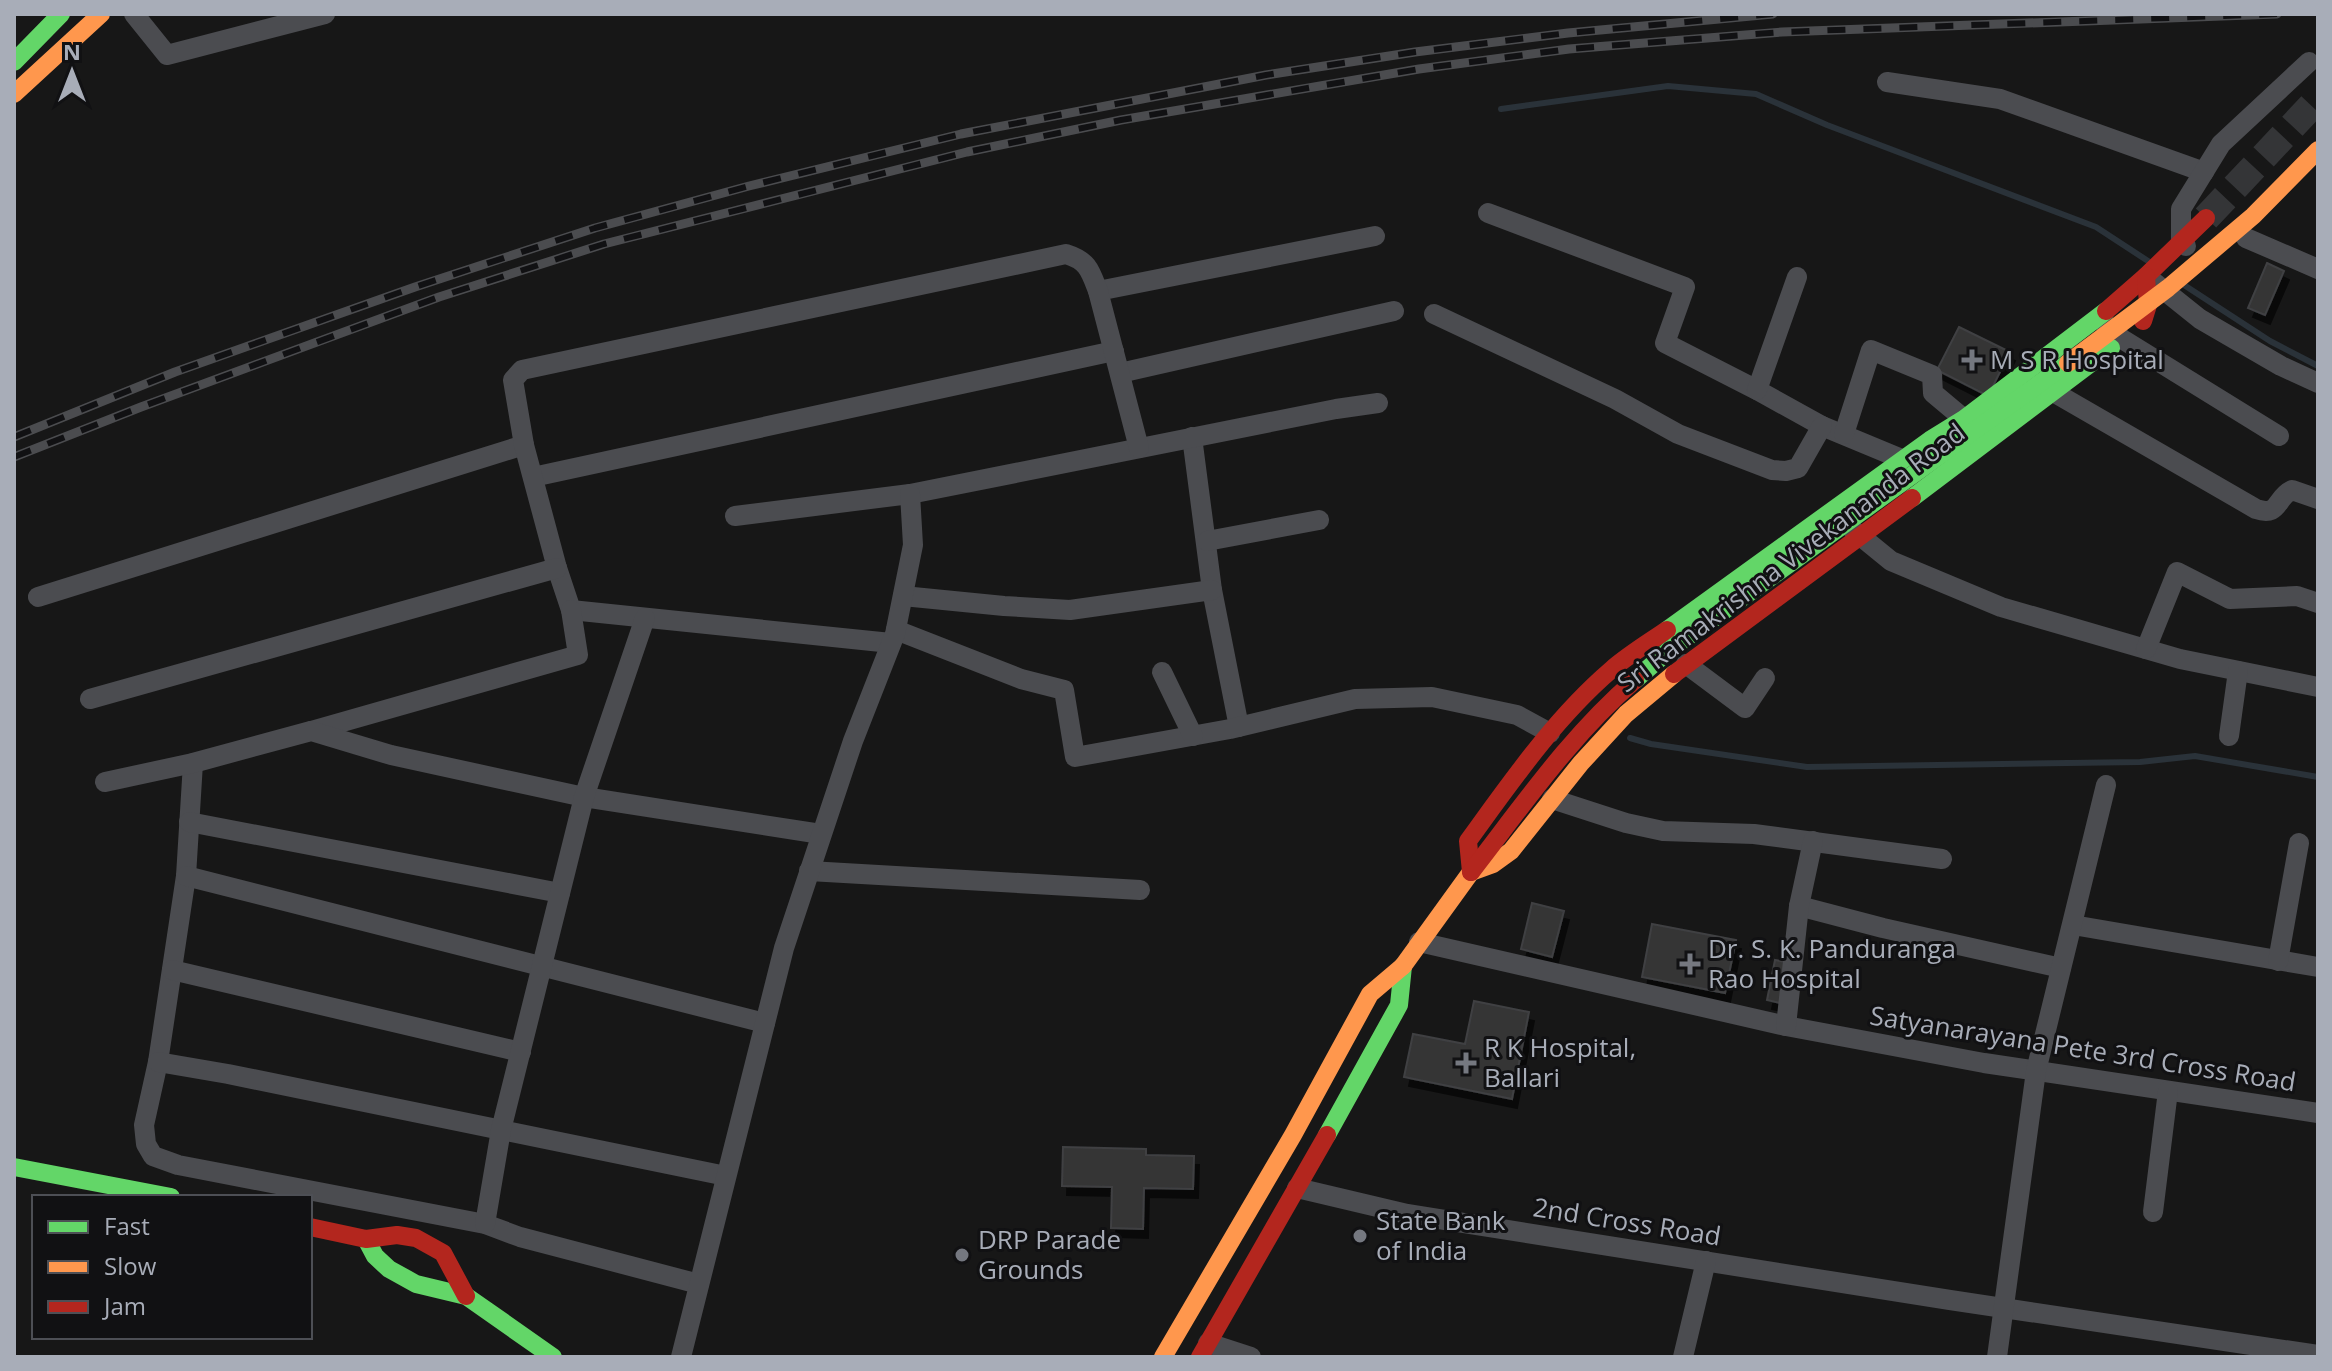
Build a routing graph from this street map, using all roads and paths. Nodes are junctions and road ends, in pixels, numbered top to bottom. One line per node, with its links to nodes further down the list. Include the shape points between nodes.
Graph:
1 (61, 14): 5 (main road)
2 (101, 14): 8 (main road)
3 (134, 14): 4 (street, via 167,55)
4 (325, 14)
5 (14, 62)
6 (2309, 62): 11 (street, via 2221,144)
7 (1887, 82): 11 (street, via 2000,99)
8 (14, 94)
9 (2318, 150): 79 (main road, bridge, via 2253,216 2168,288 1668,651 1568,747)
10 (2318, 166): 15 (street)
11 (2204, 172): 16 (street, via 2181,209)
12 (1488, 213): 29 (street, via 1685,287 1665,343)
13 (2206, 218): 16 (main road, Sri Ramakrishna Vivekananda Road)
14 (1375, 236): 20 (street)
15 (2246, 238): 16 (street, via 2212,263); 17 (street)
16 (2175, 247): 18 (main road, Sri Ramakrishna Vivekananda Road)
17 (2318, 269)
18 (2146, 276): 23 (main road, Sri Ramakrishna Vivekananda Road); 24 (main road, Sri Ramakrishna Vivekananda Road, via 2148,311); 28 (street, via 2200,319)
19 (1797, 277): 29 (street)
20 (1098, 291): 25 (street); 37 (street, via 1089,268 1066,254 522,370 513,380)
21 (1394, 311): 26 (street)
22 (1434, 314): 33 (street, via 1678,434 1772,470 1798,468)
23 (2098, 317): 24 (street); 27 (main road, Sri Ramakrishna Vivekananda Road)
24 (2122, 339): 30 (main road, Sri Ramakrishna Vivekananda Road); 35 (street)
25 (1114, 351): 26 (street); 40 (street)
26 (1120, 373): 38 (street)
27 (2023, 373): 30 (street); 32 (main road, Sri Ramakrishna Vivekananda Road)
28 (2318, 383)
29 (1757, 390): 33 (street)
30 (2053, 393): 42 (street, via 2256,509 2274,509 2292,490); 46 (main road, Sri Ramakrishna Vivekananda Road)
31 (1378, 403): 36 (street)
32 (1964, 419): 34 (street, via 1933,393 1932,375 1871,350); 39 (main road, Sri Ramakrishna Vivekananda Road)
33 (1822, 426): 34 (street)
34 (1844, 434): 39 (street)
35 (2279, 436)
36 (1192, 437): 38 (street); 47 (street)
37 (524, 445): 40 (street); 51 (street)
38 (1139, 448): 41 (street)
39 (1904, 460): 43 (main road, Sri Ramakrishna Vivekananda Road)
40 (533, 477): 48 (street)
41 (910, 494): 44 (street); 50 (street, via 913,545)
42 (2318, 499)
43 (1831, 512): 46 (street); 65 (main road, Sri Ramakrishna Vivekananda Road, via 1612,669)
44 (735, 516)
45 (1319, 520): 47 (street)
46 (1861, 537): 56 (street, via 1891,561 2001,607); 57 (main road, Sri Ramakrishna Vivekananda Road)
47 (1207, 541): 49 (street)
48 (557, 568): 53 (street); 62 (street)
49 (1212, 590): 50 (street, via 1070,610); 63 (street)
50 (903, 596): 55 (street)
51 (38, 597)
52 (2318, 603): 56 (street, via 2297,596 2230,599 2177,572)
53 (571, 610): 54 (street); 64 (street, via 578,655)
54 (645, 618): 55 (street); 71 (street)
55 (894, 637): 66 (street, via 1064,690 1075,757); 74 (street)
56 (2146, 649): 58 (street)
57 (1686, 664): 60 (street, via 1745,708); 72 (main road, Sri Ramakrishna Vivekananda Road, via 1626,714)
58 (2238, 671): 61 (street); 67 (street)
59 (1162, 672): 66 (street)
60 (1765, 678)
61 (2318, 687)
62 (90, 699)
63 (1239, 727): 65 (street, via 1355,699 1432,697 1517,715); 66 (street)
64 (311, 731): 68 (street); 71 (street, via 391,755)
65 (1550, 733): 79 (main road, Sri Ramakrishna Vivekananda Road, via 1468,841)
66 (1193, 736)
67 (2229, 736)
68 (193, 763): 69 (street); 73 (street)
69 (105, 782)
70 (2106, 785): 84 (street)
71 (584, 797): 74 (street); 82 (street)
72 (1552, 799): 75 (street, via 1663,831); 79 (main road, Sri Ramakrishna Vivekananda Road, via 1503,859)
73 (189, 822): 80 (street); 82 (street)
74 (821, 834): 78 (street)
75 (1813, 841): 77 (street); 83 (street)
76 (2299, 843): 86 (street)
77 (1942, 859)
78 (809, 871): 81 (street); 92 (street)
79 (1471, 872): 85 (main road, Sri Ramakrishna Vivekananda Road)
80 (186, 876): 88 (street); 91 (street)
81 (1140, 890)
82 (560, 893): 88 (street)
83 (1799, 906): 90 (street); 93 (street)
84 (2073, 925): 86 (street); 90 (street)
85 (1419, 942): 87 (main road, Sri Ramakrishna Vivekananda Road); 93 (street, Satyanarayana Pete 3rd Cross Road)
86 (2278, 961): 89 (street)
87 (1403, 966): 102 (main road, Sri Ramakrishna Vivekananda Road, via 1399,1005); 116 (main road, Sri Ramakrishna Vivekananda Road, via 1370,994)
88 (544, 967): 92 (street); 94 (street)
89 (2318, 967)
90 (2061, 968): 96 (street)
91 (172, 970): 94 (street); 95 (street)
92 (765, 1023): 101 (street)
93 (1786, 1026): 96 (street, Satyanarayana Pete 3rd Cross Road)
94 (521, 1052): 99 (street)
95 (158, 1062): 99 (street); 105 (street, via 144,1125 153,1156)
96 (2036, 1071): 97 (street, Satyanarayana Pete 3rd Cross Road); 111 (street)
97 (2168, 1091): 98 (street, Satyanarayana Pete 3rd Cross Road); 104 (street)
98 (2318, 1113)
99 (501, 1130): 101 (street); 105 (street)
100 (14, 1167): 103 (main road)
101 (726, 1176): 109 (street)
102 (1297, 1188): 108 (street, 2nd Cross Road, via 1407,1214); 112 (main road, Sri Ramakrishna Vivekananda Road)
103 (161, 1195)
104 (2153, 1212)
105 (485, 1224): 109 (street)
106 (312, 1227): 107 (main road)
107 (366, 1239): 110 (main road, via 389,1269 416,1284); 110 (main road, via 397,1235 431,1245 443,1253)
108 (1706, 1261): 111 (street, 2nd Cross Road); 118 (street)
109 (699, 1284): 115 (street)
110 (466, 1296): 114 (main road)
111 (2005, 1309): 113 (street, 2nd Cross Road); 119 (street)
112 (1204, 1350): 117 (street)
113 (2318, 1355)
114 (553, 1357)
115 (681, 1357)
116 (1163, 1357)
117 (1251, 1357)
118 (1683, 1357)
119 (1997, 1357)

